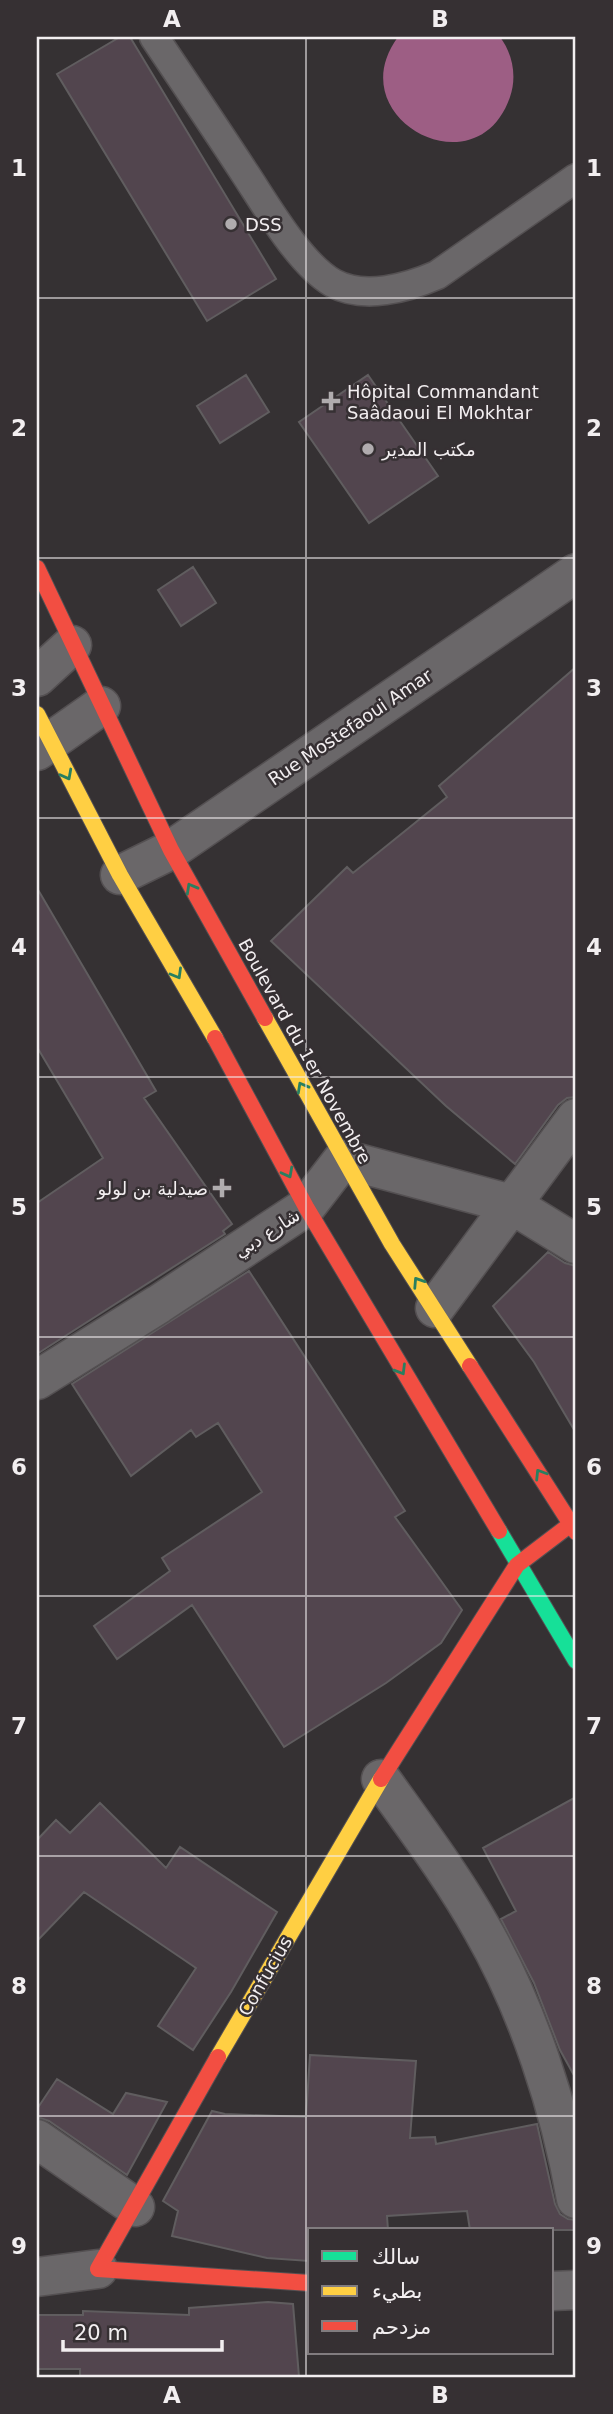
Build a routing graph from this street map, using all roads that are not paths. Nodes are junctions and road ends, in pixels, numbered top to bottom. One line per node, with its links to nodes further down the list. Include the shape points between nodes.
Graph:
1 (154, 37): 2 (lane, via 301,254 333,282 355,290 386,291 437,275)
2 (576, 178)
3 (37, 568): 5 (main road, Boulevard du 1er Novembre)
4 (576, 573): 9 (street, Rue Mostefaoui Amar)
5 (72, 645): 6 (street); 7 (main road, Boulevard du 1er Novembre)
6 (37, 677)
7 (101, 706): 8 (street); 9 (main road, Boulevard du 1er Novembre)
8 (41, 735): 10 (main road, one-way to 10)
9 (170, 850): 10 (street, Rue Mostefaoui Amar); 12 (main road, Boulevard du 1er Novembre, one-way to 9)
10 (120, 875): 14 (main road, one-way to 14)
11 (576, 1118): 13 (street)
12 (343, 1159): 13 (street); 14 (street, شارع دبي); 16 (main road, Boulevard du 1er Novembre, one-way to 12)
13 (511, 1204): 15 (street); 16 (street)
14 (306, 1207): 17 (street, شارع دبي); 19 (main road, one-way to 19)
15 (576, 1244)
16 (435, 1308): 18 (main road, Boulevard du 1er Novembre, one-way to 16)
17 (37, 1380)
18 (574, 1528): 19 (main road, Confucius)
19 (517, 1565): 20 (main road); 21 (main road, Confucius)
20 (576, 1661)
21 (381, 1779): 23 (street, via 483,1929 522,2009); 24 (main road, Confucius)
22 (37, 2138): 24 (street)
23 (576, 2199)
24 (135, 2207): 25 (main road, Confucius)
25 (98, 2269): 26 (street); 27 (main road)
26 (37, 2277)
27 (308, 2283)
28 (576, 2290): 29 (street)
29 (554, 2291)

